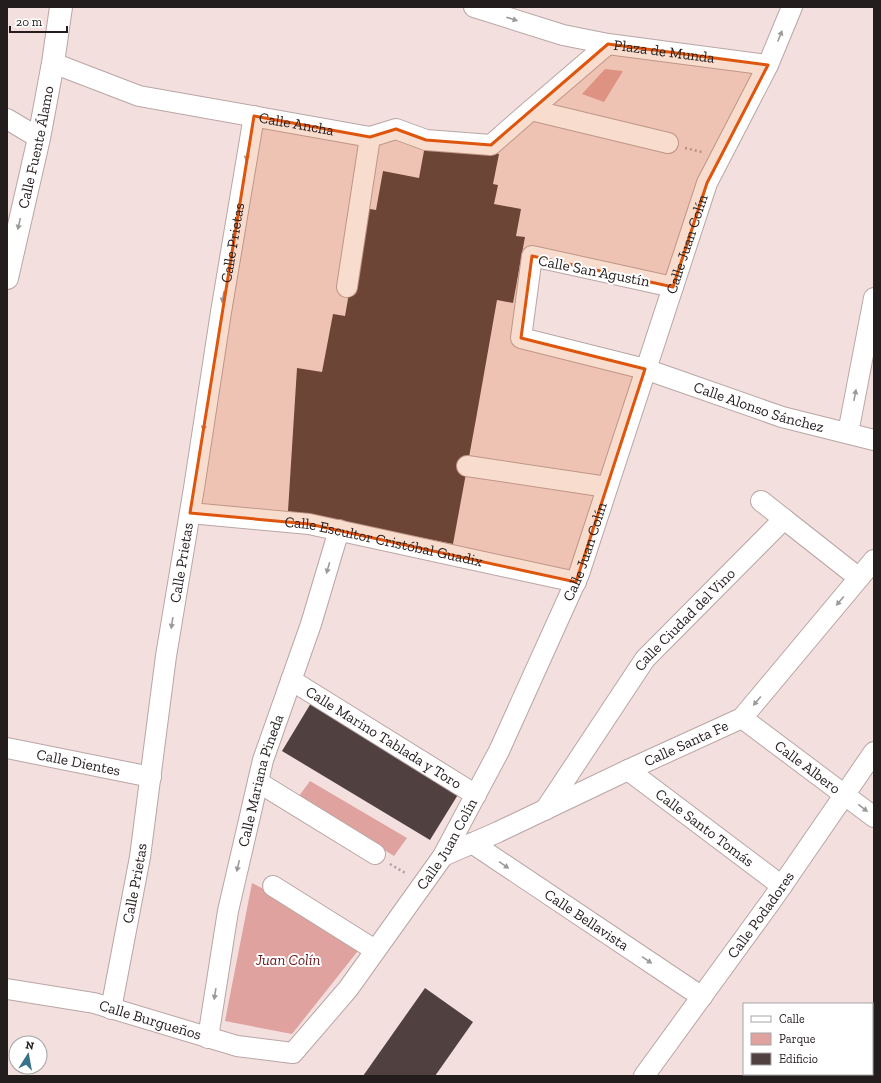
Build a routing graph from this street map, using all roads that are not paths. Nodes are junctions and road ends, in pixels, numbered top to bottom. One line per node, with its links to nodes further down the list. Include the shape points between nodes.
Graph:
1 (61, 7): 5 (street, Calle Fuente Álamo)
2 (474, 7): 4 (street, one-way to 4, via 564,35)
3 (792, 7): 6 (street, Calle Juan Colín, one-way to 3)
4 (608, 44): 6 (street, Plaza de Munda); 7 (street, Plaza de Munda)
5 (53, 63): 8 (street, Calle Ancha, via 139,96); 11 (street, Calle Fuente Álamo)
6 (768, 65): 15 (street, Calle Juan Colín, via 707,184)
7 (531, 110): 10 (street, Calle Ancha, via 491,145 426,140 396,130); 12 (street)
8 (254, 116): 10 (street, Calle Ancha); 23 (street, Calle Prietas, one-way to 23)
9 (7, 119): 11 (street)
10 (370, 137): 14 (street)
11 (39, 138): 13 (street, Calle Fuente Álamo, one-way to 13)
12 (668, 143)
13 (7, 278)
14 (347, 287)
15 (673, 287): 17 (street, Calle Juan Colín); 17 (street, Calle San Agustín, via 532,256 521,338)
16 (874, 298): 18 (street, one-way to 16)
17 (645, 369): 18 (street, Calle Alonso Sánchez, via 782,417); 21 (street, Calle Juan Colín)
18 (848, 434): 19 (street, Calle Alonso Sánchez)
19 (874, 440)
20 (468, 466): 21 (street)
21 (607, 488): 28 (street, Calle Juan Colín)
22 (761, 501): 24 (street)
23 (190, 513): 25 (street, Calle Escultor Cristóbal Guadix, via 309,524); 34 (street, Calle Prietas, one-way to 34, via 166,656)
24 (784, 519): 27 (street); 38 (street, Calle Ciudad del Vino, via 645,659)
25 (339, 530): 28 (street, Calle Escultor Cristóbal Guadix); 29 (street, Calle Mariana Pineda, one-way to 29)
26 (874, 560): 27 (street, Calle Santa Fe)
27 (859, 578): 30 (street, Calle Santa Fe, one-way to 30)
28 (576, 582): 36 (street, Calle Juan Colín, via 499,751)
29 (291, 680): 35 (street, Calle Mariana Pineda, via 263,760); 36 (street, Calle Marino Tablada y Toro)
30 (742, 718): 33 (street, Calle Santa Fe); 37 (street, Calle Albero)
31 (7, 748): 34 (street, Calle Dientes)
32 (874, 752): 37 (street, Calle Podadores)
33 (628, 770): 38 (street, Calle Santa Fe); 44 (street, Calle Santo Tomás)
34 (151, 777): 48 (street, Calle Prietas, via 140,857)
35 (258, 782): 41 (street); 49 (street, Calle Mariana Pineda, one-way to 49, via 228,911)
36 (476, 795): 42 (street, Calle Juan Colín)
37 (844, 795): 39 (street, Calle Albero, one-way to 39); 44 (street, Calle Podadores)
38 (545, 810): 40 (street, Calle Santa Fe)
39 (874, 817)
40 (472, 843): 42 (street, Calle Santa Fe); 47 (street, Calle Bellavista, one-way to 47)
41 (375, 854)
42 (443, 856): 45 (street, Calle Juan Colín)
43 (274, 886): 45 (street)
44 (782, 886): 47 (street, Calle Podadores)
45 (375, 950): 50 (street, Calle Juan Colín, via 348,989)
46 (7, 989): 48 (street, Calle Burgueños)
47 (702, 997): 51 (street, Calle Podadores)
48 (111, 1009): 49 (street, Calle Burgueños)
49 (208, 1038): 50 (street, Calle Burgueños, via 237,1046)
50 (293, 1053)
51 (644, 1076)

